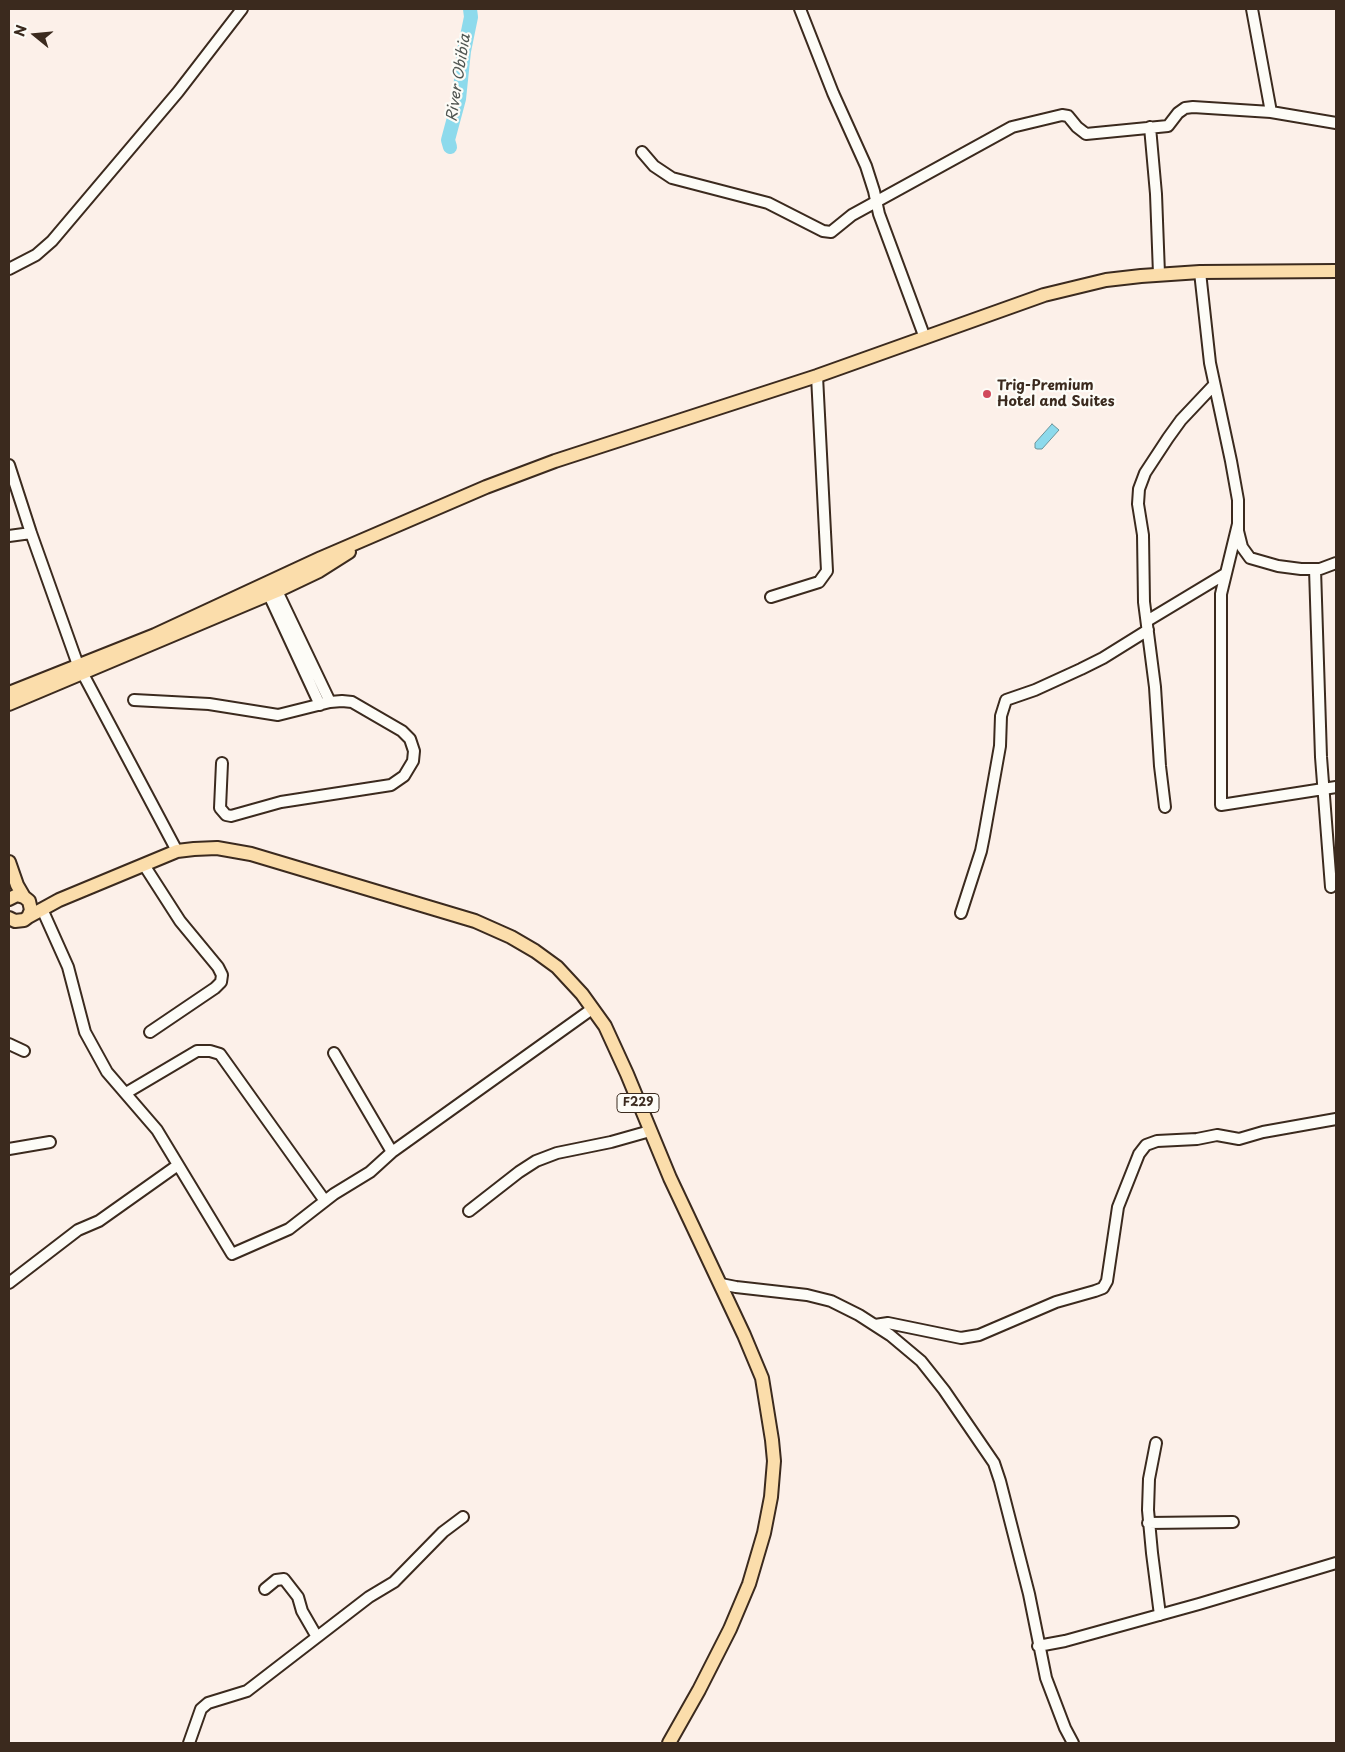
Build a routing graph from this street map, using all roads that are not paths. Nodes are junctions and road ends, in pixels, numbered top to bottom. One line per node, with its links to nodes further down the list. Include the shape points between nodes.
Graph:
1 (242, 9): 9 (street, via 178,92 52,241 36,255)
2 (800, 9): 8 (street, via 866,166)
3 (1252, 9): 4 (street)
4 (1271, 112): 5 (street); 6 (street, via 1193,107 1178,112 1168,126)
5 (1336, 123)
6 (1150, 127): 8 (street, via 1086,134 1068,116 1062,115 1012,127); 12 (street)
7 (642, 152): 8 (street, via 654,166 672,178 768,203 823,231 831,232 852,214)
8 (876, 201): 13 (street)
9 (9, 269)
10 (1336, 271): 11 (main road)
11 (1200, 272): 12 (main road); 15 (street)
12 (1159, 274): 13 (main road, via 1106,280 1044,295)
13 (925, 338): 14 (main road)
14 (818, 376): 20 (main road, via 555,461); 25 (street, via 828,571 820,582)
15 (1214, 385): 17 (street, via 1238,500); 26 (street, via 1168,438 1145,473 1139,489)
16 (9, 465): 18 (street)
17 (1238, 524): 22 (street, via 1242,547 1250,558 1278,566); 23 (street)
18 (30, 533): 19 (street); 27 (street)
19 (9, 536)
20 (369, 537): 24 (main road, via 340,559); 27 (main road)
21 (1336, 563): 22 (street)
22 (1315, 569): 35 (street)
23 (1225, 574): 26 (street); 35 (street, via 1221,594 1221,805)
24 (273, 593): 27 (main road); 30 (street); 32 (street)
25 (772, 597)
26 (1147, 625): 36 (street, via 1156,687); 45 (street, via 1103,658 1006,700 984,836)
27 (80, 670): 28 (main road); 31 (main road); 37 (street)
28 (9, 693)
29 (134, 700): 32 (street, via 209,704 278,715)
30 (330, 702): 32 (street); 33 (street, via 352,702 402,731 414,751 404,776 391,785 281,802 231,816 222,813 220,808)
31 (9, 704)
32 (320, 706)
33 (222, 763)
34 (1336, 787): 35 (street)
35 (1324, 789): 40 (street)
36 (1165, 807)
37 (177, 852): 39 (main road, F229); 48 (main road, F229, via 217,848 251,854 475,921 511,937 557,967)
38 (9, 862): 41 (main road, via 17,886)
39 (144, 865): 43 (main road, F229); 49 (street, via 180,921 222,974 215,988)
40 (1331, 888)
41 (25, 897): 42 (main road, via 17,895); 43 (main road, F229); 46 (main road, via 31,905 30,914)
42 (9, 899)
43 (59, 900): 44 (main road, F229)
44 (42, 909): 46 (main road, F229); 53 (street, via 68,967 85,1032 107,1072)
45 (961, 913)
46 (19, 919): 47 (main road)
47 (9, 928)
48 (592, 1009): 55 (main road, F229, via 604,1026 627,1074); 58 (street)
49 (150, 1032)
50 (9, 1044): 51 (street)
51 (24, 1051)
52 (334, 1053): 58 (street)
53 (126, 1093): 59 (street, via 157,1130); 60 (street, via 197,1051 220,1054)
54 (1336, 1119): 64 (street, via 1239,1139 1217,1135 1146,1145 1139,1154 1118,1207 1107,1281 1103,1288 1056,1302 979,1335 961,1338 888,1323)
55 (650, 1131): 61 (street, via 536,1161); 63 (main road, F229)
56 (50, 1142): 57 (street)
57 (9, 1149)
58 (392, 1152): 60 (street, via 370,1172)
59 (178, 1165): 60 (street, via 232,1254 289,1229); 62 (street, via 99,1221 78,1230)
60 (326, 1201)
61 (469, 1211)
62 (9, 1284)
63 (721, 1284): 64 (street, via 808,1295 859,1314); 75 (main road, F229, via 762,1378 774,1461 771,1497 749,1584 699,1690)
64 (875, 1325): 73 (street, via 920,1361 994,1463 1029,1594)
65 (1156, 1443): 68 (street, via 1149,1487)
66 (463, 1517): 72 (street, via 443,1532 394,1582)
67 (1233, 1522): 68 (street)
68 (1148, 1523): 71 (street)
69 (1336, 1563): 71 (street)
70 (265, 1589): 72 (street, via 284,1578 298,1596 302,1611)
71 (1160, 1615): 73 (street)
72 (317, 1637): 74 (street, via 247,1691 208,1703 201,1709)
73 (1038, 1646): 76 (street, via 1046,1678)
74 (189, 1743)
75 (669, 1743)
76 (1073, 1743)

